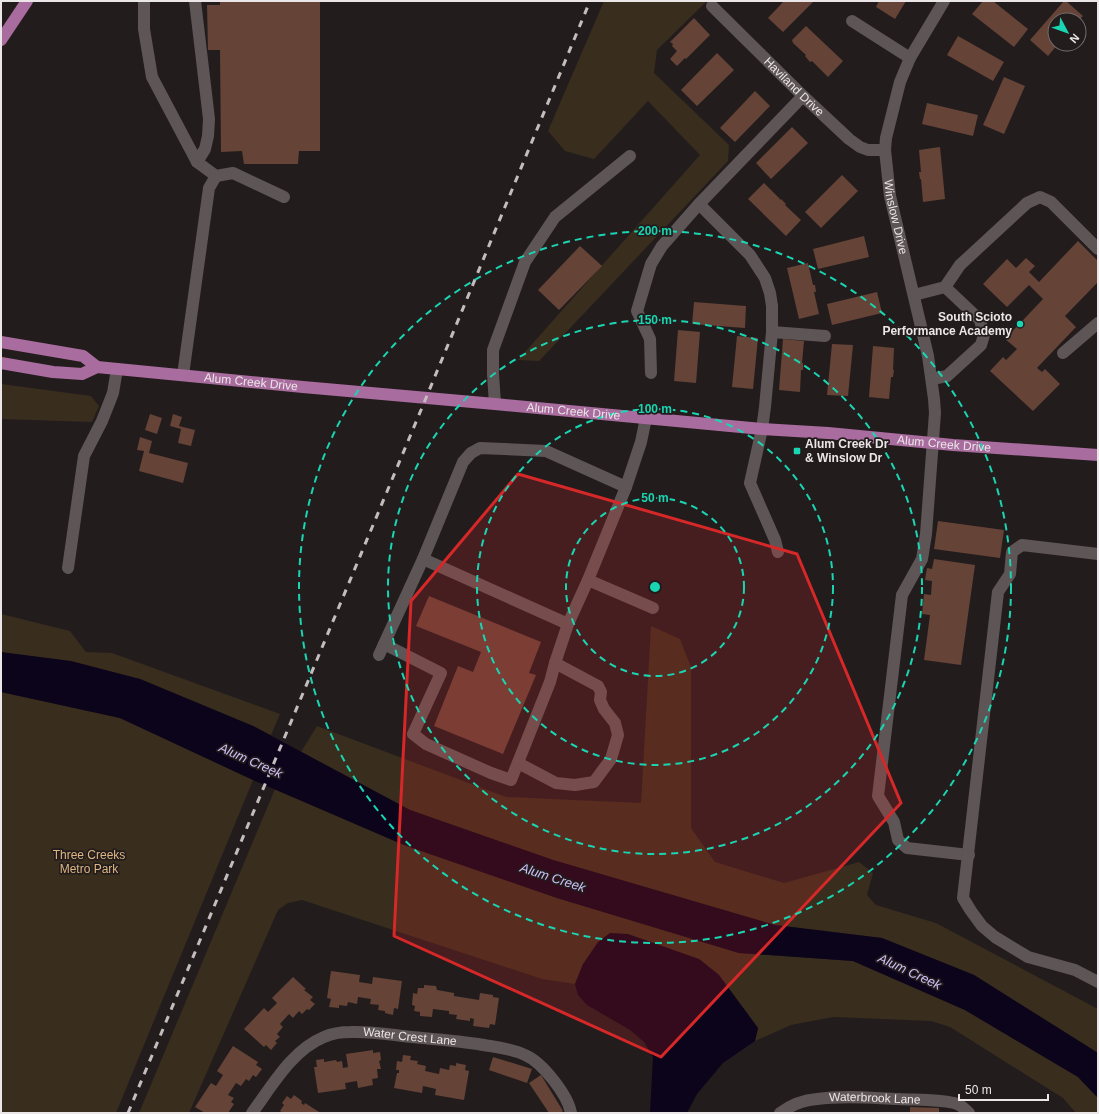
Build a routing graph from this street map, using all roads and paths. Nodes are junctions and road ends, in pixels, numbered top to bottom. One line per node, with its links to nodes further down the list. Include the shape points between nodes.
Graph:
1 (27, 1): 7 (main road)
2 (144, 1): 12 (street, via 144,28 152,77)
3 (195, 1): 12 (street, via 209,120 205,149)
4 (944, 1): 8 (street, Winslow Drive)
5 (712, 6): 9 (street, Haviland Drive)
6 (852, 21): 8 (street)
7 (1, 40)
8 (910, 58): 10 (street, Winslow Drive, via 900,82)
9 (803, 96): 10 (street, Haviland Drive, via 860,147 868,150); 15 (street)
10 (885, 150): 18 (street, Winslow Drive, via 890,196)
11 (630, 156): 30 (street, via 555,218 525,262 493,350)
12 (197, 162): 13 (street)
13 (216, 176): 14 (street, via 233,173); 28 (street, via 209,188)
14 (284, 197)
15 (699, 204): 20 (street, via 750,255 766,278 772,306); 27 (street, via 662,246 651,264 637,311 650,339)
16 (1098, 249): 17 (street, via 1050,202 1040,197 1027,203 960,265)
17 (944, 287): 18 (street); 29 (street, via 980,320 984,335 981,345 947,376)
18 (914, 295): 29 (street, Winslow Drive)
19 (1098, 323): 23 (street)
20 (772, 332): 21 (street); 32 (street)
21 (825, 336)
22 (1, 342): 25 (main road, Alum Creek Drive, via 83,356)
23 (1062, 353)
24 (1, 363): 25 (main road, Alum Creek Drive, via 82,374)
25 (97, 367): 26 (main road, Alum Creek Drive)
26 (117, 369): 28 (main road, Alum Creek Drive); 39 (street, via 113,393 84,456)
27 (651, 373)
28 (183, 375): 30 (main road, Alum Creek Drive)
29 (932, 379): 33 (street, Winslow Drive)
30 (495, 404): 31 (main road, Alum Creek Drive)
31 (646, 418): 32 (main road, Alum Creek Drive); 35 (street)
32 (762, 429): 33 (main road, Alum Creek Drive); 36 (street, via 750,483)
33 (933, 443): 34 (main road, Alum Creek Drive); 47 (street, Winslow Drive, via 922,559 902,595 878,796 894,822 898,840 907,848)
34 (1098, 454)
35 (626, 487): 38 (street, via 546,451 480,448 470,453 463,462); 40 (street)
36 (778, 552)
37 (1098, 554): 47 (street, via 1022,545 1012,552 1010,574 998,592)
38 (423, 559): 42 (street); 43 (street)
39 (68, 568)
40 (588, 580): 41 (street); 42 (street)
41 (653, 608)
42 (568, 624): 45 (street)
43 (384, 644): 44 (street); 46 (street, via 441,673 413,734 426,744 511,780)
44 (379, 655)
45 (555, 663): 46 (street); 46 (street, via 598,686 601,692 600,700 615,723 618,734 611,759 594,782 575,785 556,783)
46 (518, 763)
47 (969, 855): 48 (street, via 963,898 982,926 1028,957 1075,970)
48 (1098, 982)
49 (252, 1113): 50 (street, Water Crest Lane, via 285,1068 302,1051 324,1037 350,1032 446,1040 512,1050 527,1056 540,1066 563,1092)
50 (571, 1113)
51 (780, 1113): 52 (street, Waterbrook Lane, via 803,1102 848,1097 956,1103)
52 (969, 1113)

